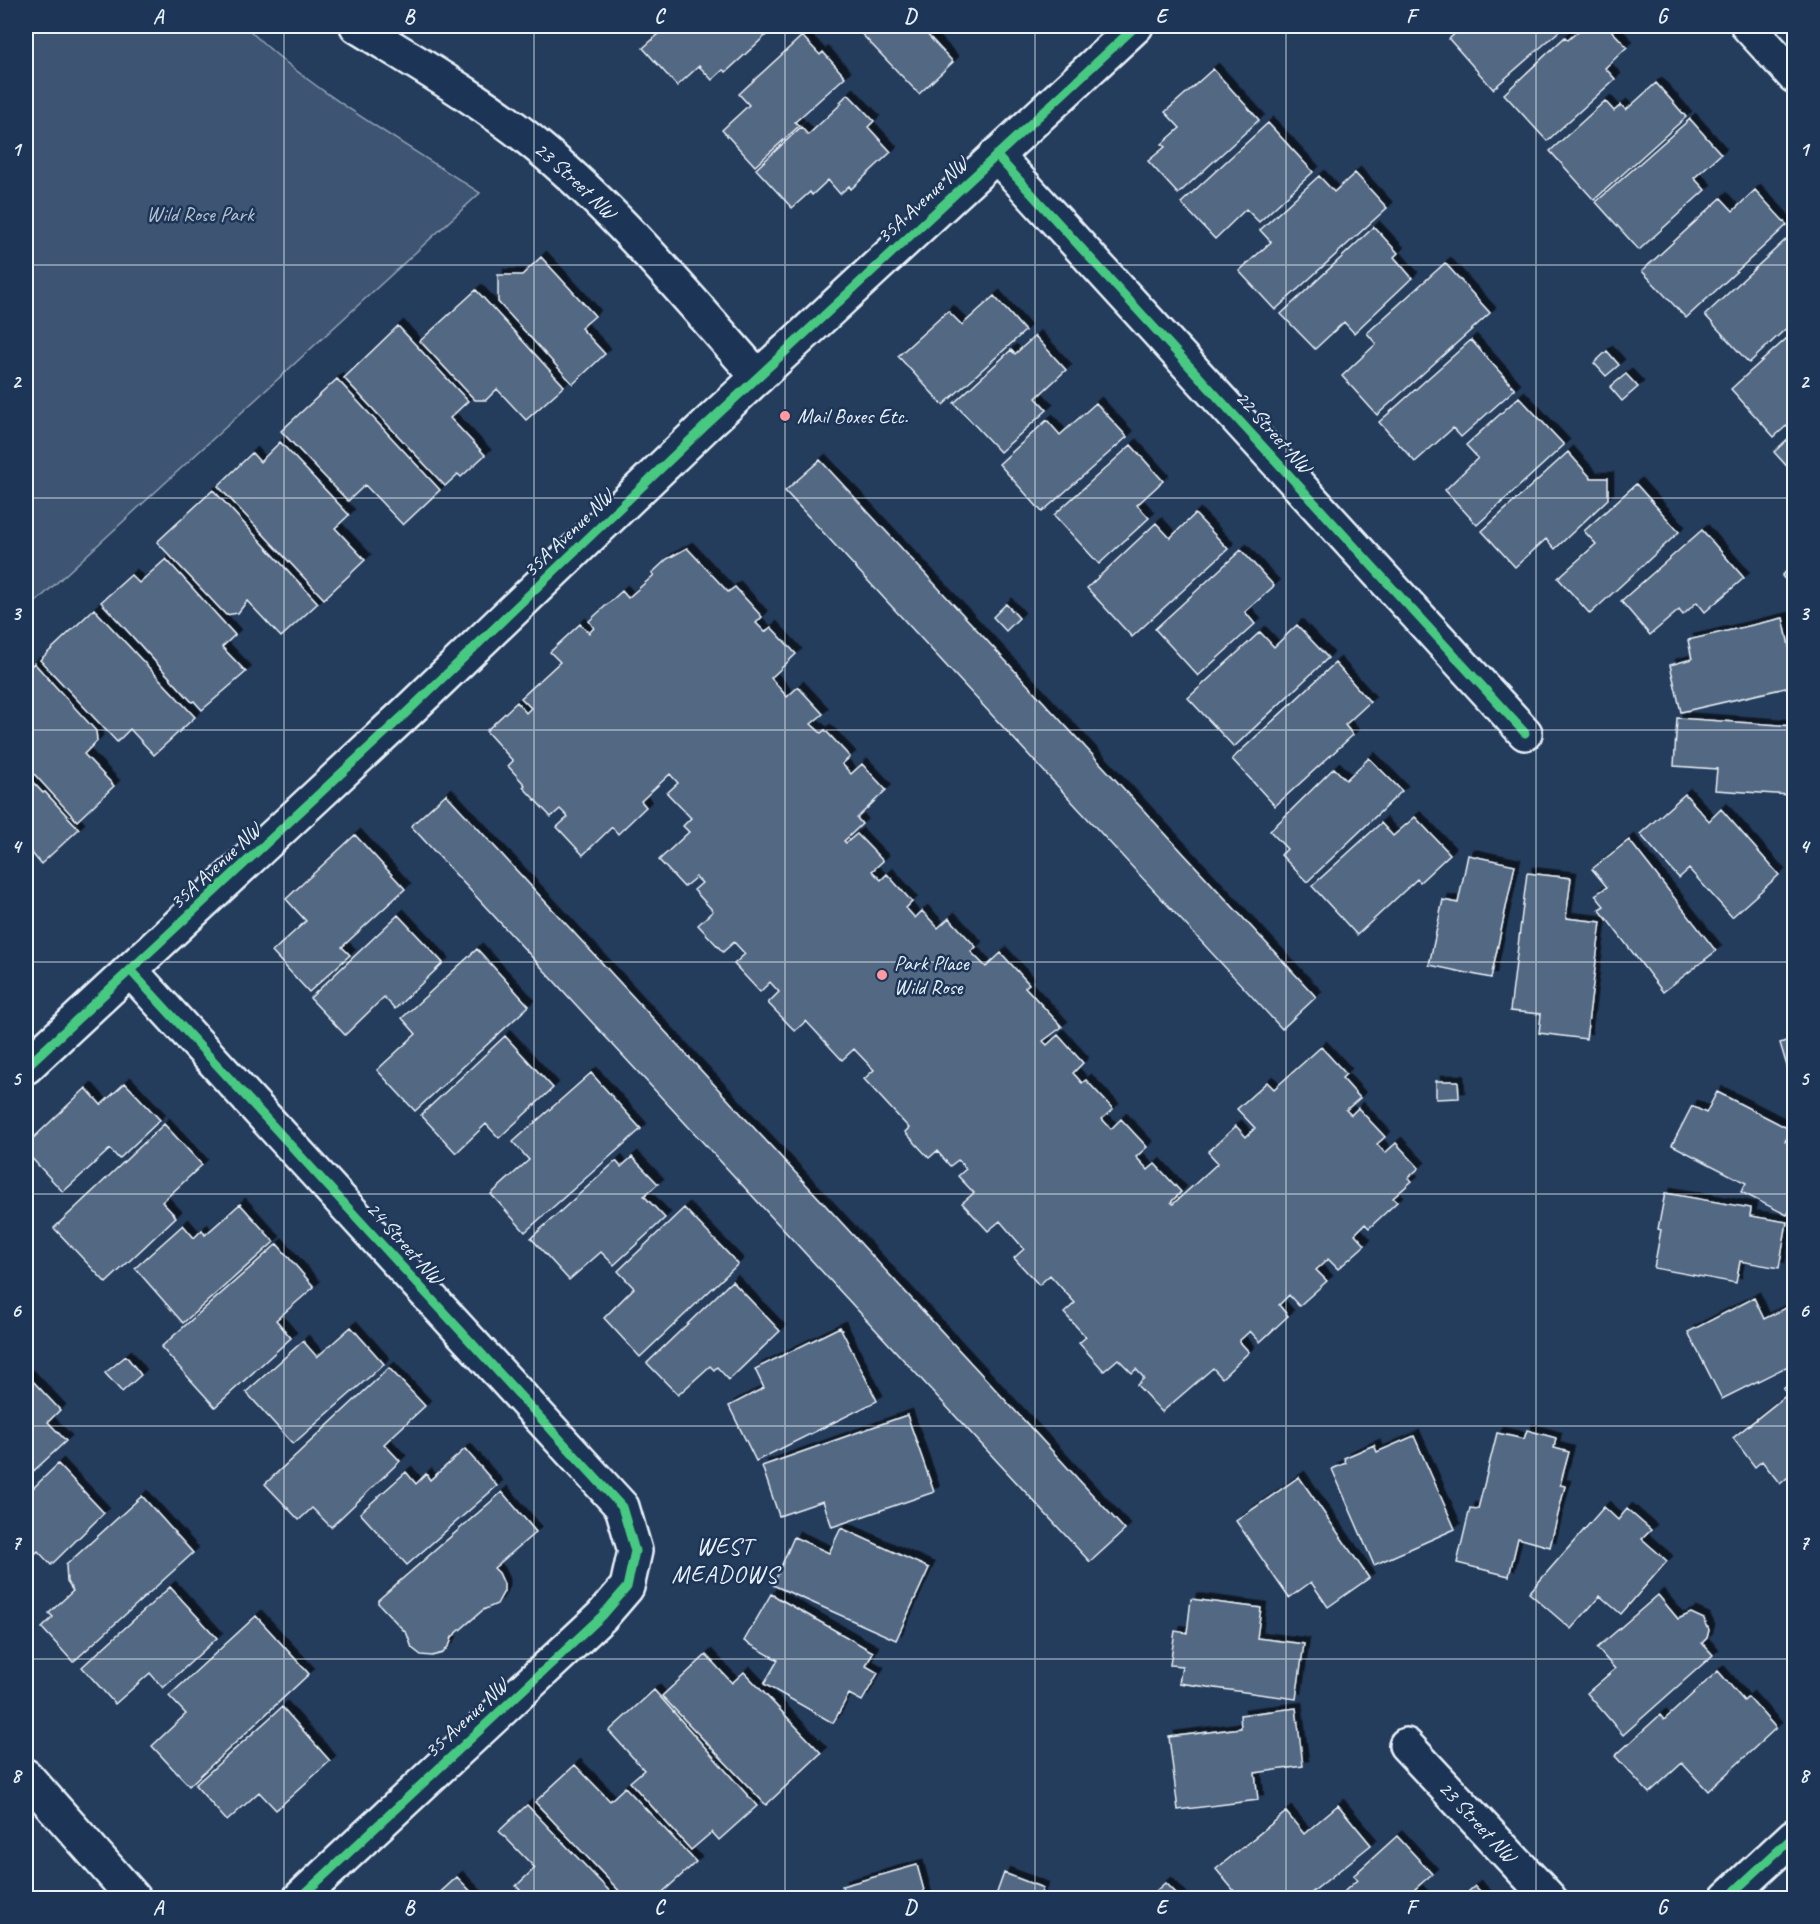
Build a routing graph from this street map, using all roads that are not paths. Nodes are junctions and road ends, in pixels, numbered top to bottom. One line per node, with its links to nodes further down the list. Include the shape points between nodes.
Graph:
1 (357, 26): 6 (street, 23 Street NW, via 488,108 541,149 622,226)
2 (1136, 26): 5 (street, 35A Avenue NW)
3 (1748, 26): 4 (street)
4 (1794, 76)
5 (996, 155): 6 (street, 35A Avenue NW); 7 (street, 22 Street NW)
6 (759, 377): 8 (street, 35A Avenue NW)
7 (1525, 733)
8 (130, 970): 9 (street, 35A Avenue NW); 10 (street, 24 Street NW, via 622,1507)
9 (26, 1067)
10 (635, 1551): 15 (street, 35 Avenue NW, via 627,1587 602,1616)
11 (1406, 1745): 16 (street, 23 Street NW)
12 (26, 1776): 14 (street)
13 (1794, 1836): 17 (street)
14 (134, 1899)
15 (300, 1899)
16 (1549, 1899)
17 (1727, 1899)

